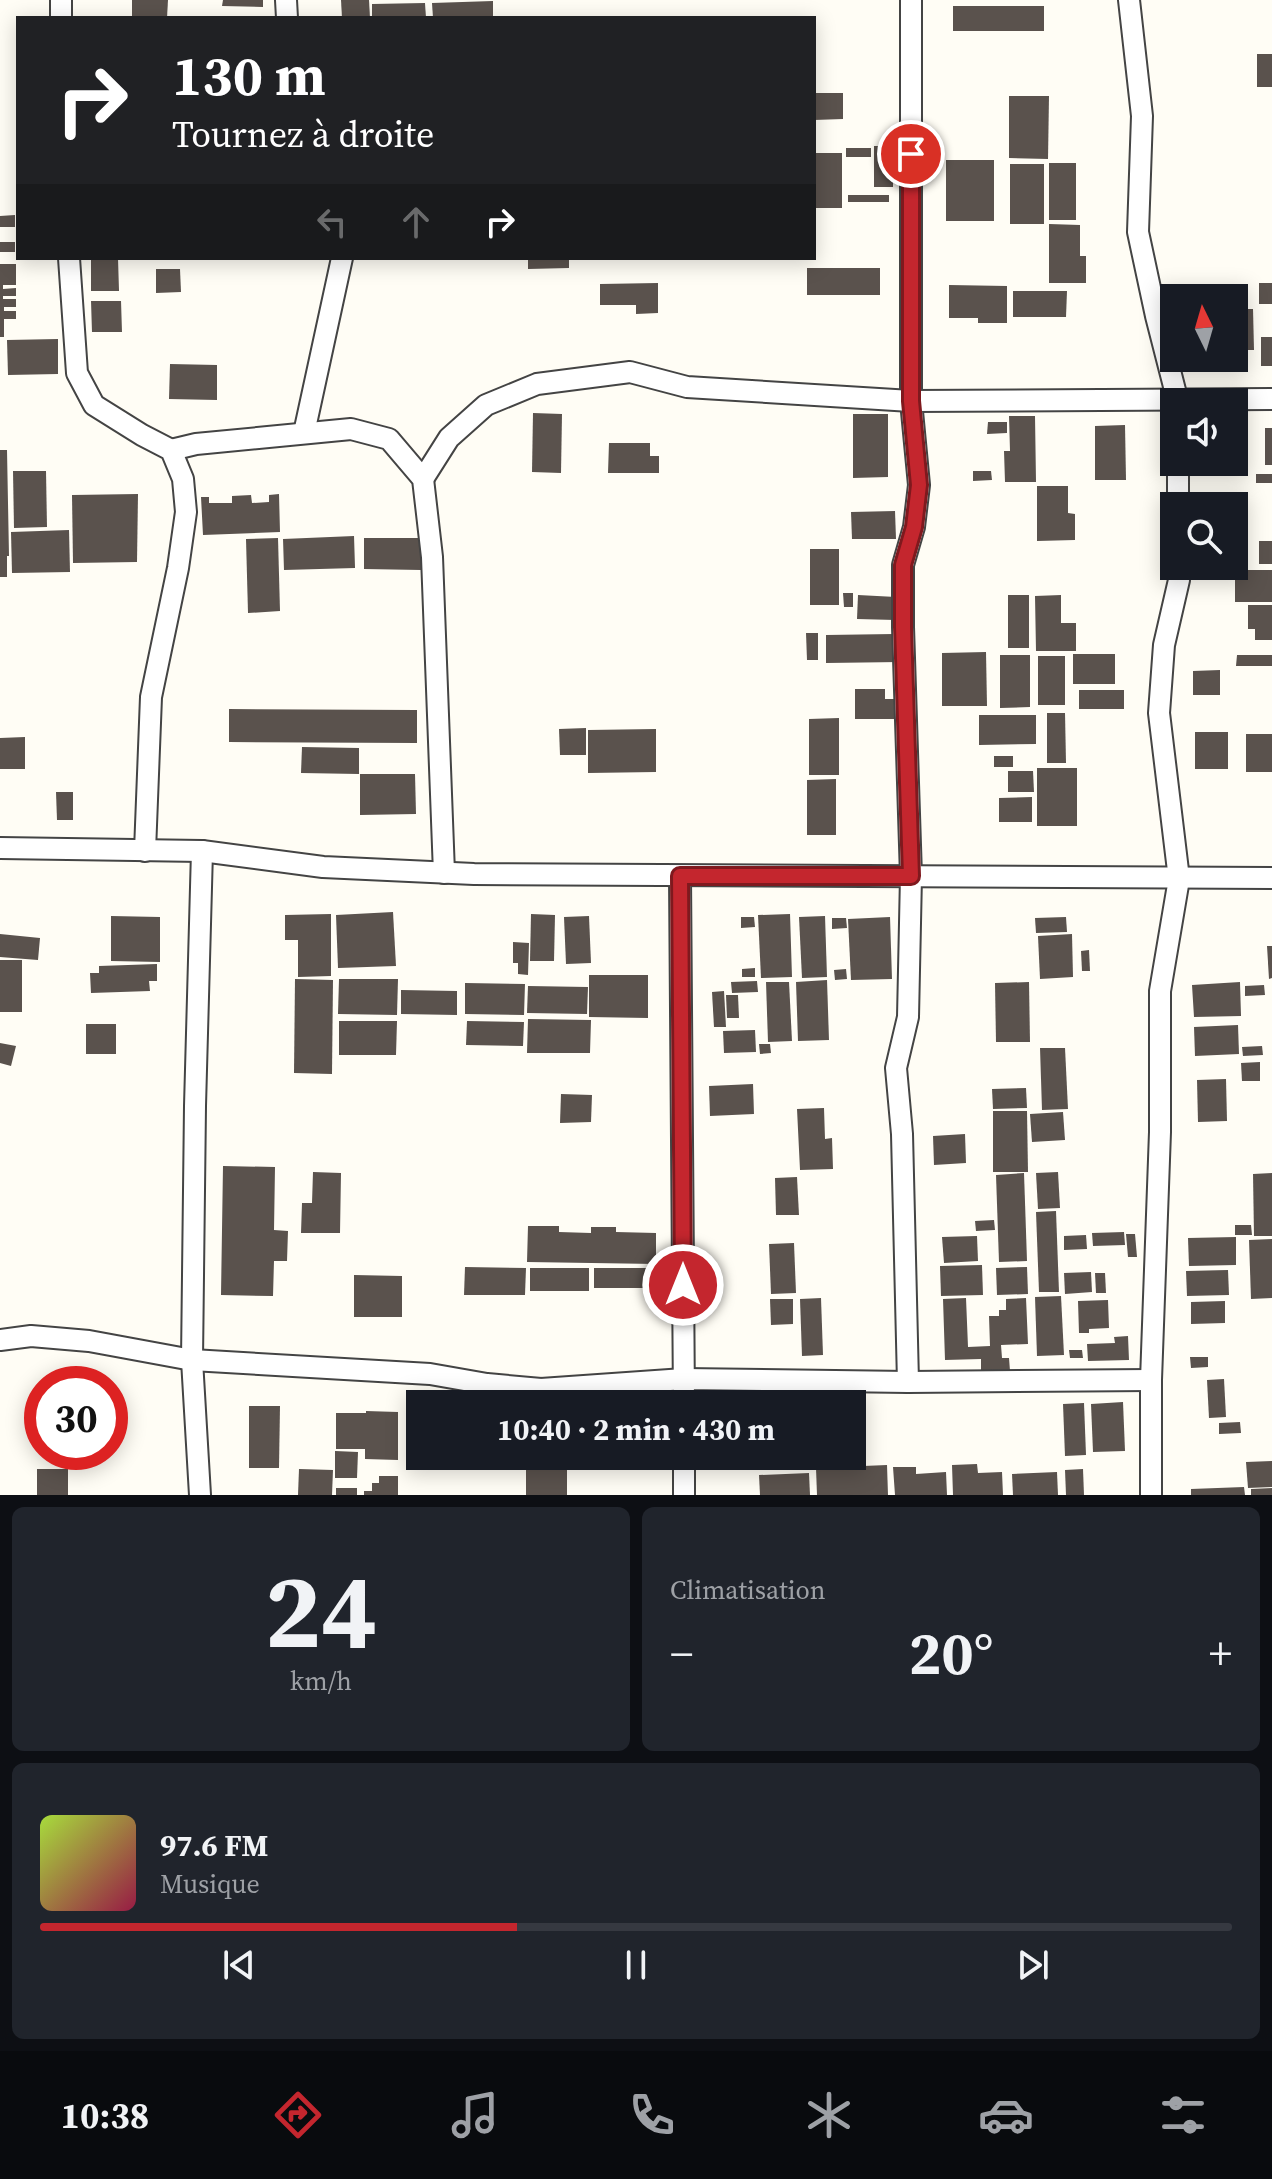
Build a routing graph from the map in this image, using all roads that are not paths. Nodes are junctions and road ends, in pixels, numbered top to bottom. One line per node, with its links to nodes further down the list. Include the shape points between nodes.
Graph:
1 (911, 0): 8 (street)
2 (1129, 0): 5 (street, via 1142,116 1138,232)
3 (69, 260): 11 (street, via 77,373 94,405)
4 (342, 260): 10 (street)
5 (1175, 388)
6 (1272, 399): 7 (street)
7 (1248, 400)
8 (911, 401): 9 (street); 12 (street, via 687,387 630,372 537,384 486,405 449,438); 19 (street, via 919,485 903,565)
9 (1160, 401)
10 (304, 433): 11 (street); 12 (street, via 351,429 389,439)
11 (171, 450): 15 (street, via 183,479 186,512 151,697)
12 (423, 479): 17 (street, via 432,557)
13 (1179, 580): 21 (street, via 1164,645 1159,713)
14 (0, 848): 15 (street)
15 (145, 851): 16 (street)
16 (202, 851): 17 (street, via 323,867); 23 (street)
17 (444, 873): 18 (street)
18 (680, 876): 19 (street); 24 (street)
19 (911, 876): 21 (street); 26 (street, via 908,1017 896,1068)
20 (1272, 878): 21 (street)
21 (1179, 879): 25 (street, via 1160,991)
22 (0, 1340): 23 (street, via 31,1336 89,1341)
23 (192, 1360): 24 (street, via 430,1374 541,1389); 29 (street)
24 (684, 1379): 26 (street); 27 (street)
25 (1151, 1380): 26 (street); 31 (street)
26 (908, 1382)
27 (684, 1390)
28 (684, 1470): 30 (street)
29 (200, 1495)
30 (684, 1495)
31 (1151, 1495)

